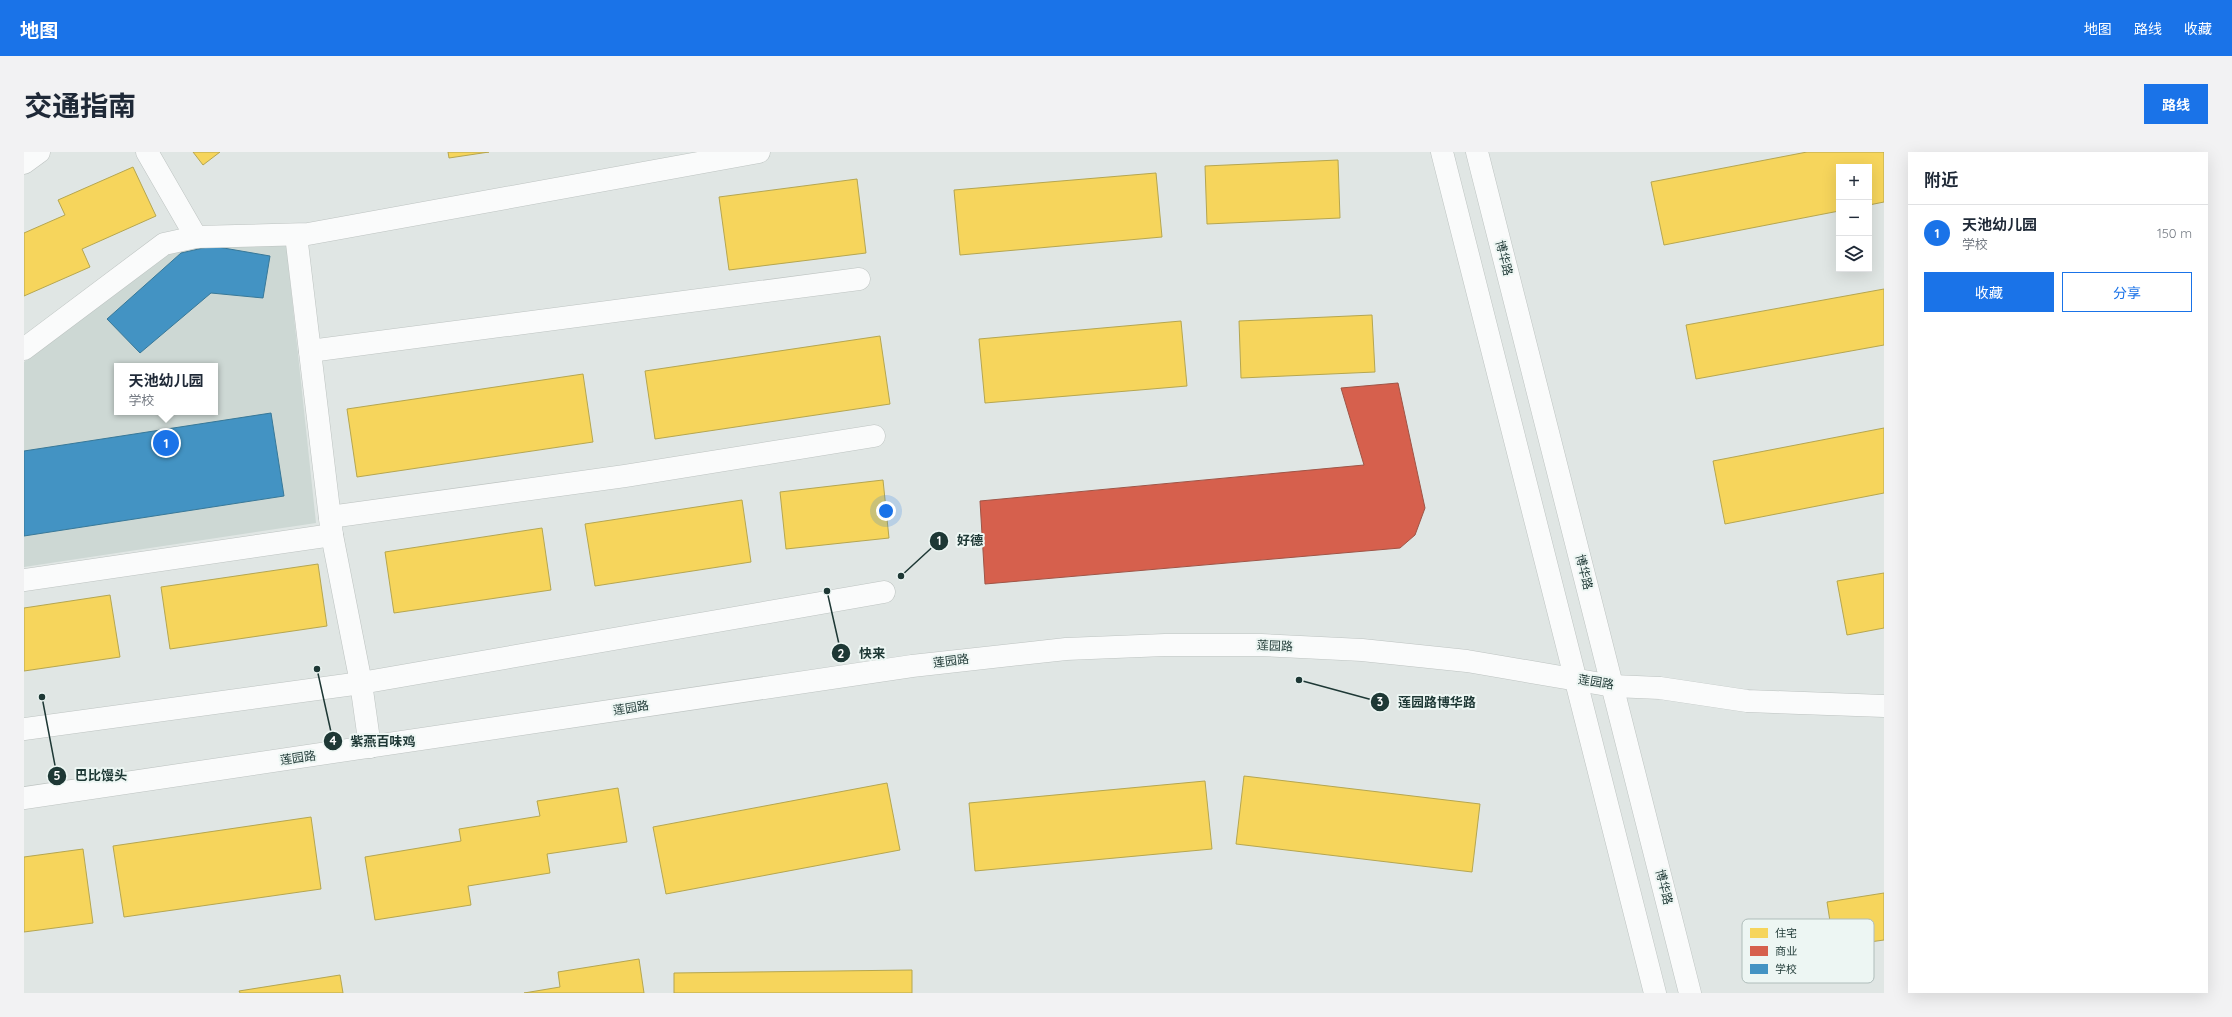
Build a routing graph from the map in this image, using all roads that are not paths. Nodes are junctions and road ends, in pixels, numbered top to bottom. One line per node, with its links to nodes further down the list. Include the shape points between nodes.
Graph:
1 (39, 152): 6 (street)
2 (147, 152): 8 (street)
3 (760, 152): 7 (street, via 436,212)
4 (1442, 152): 16 (street)
5 (1477, 152): 18 (street, 博华路)
6 (24, 163)
7 (296, 235): 8 (street); 11 (street)
8 (196, 237): 10 (street, via 164,244)
9 (859, 279): 11 (street)
10 (24, 349)
11 (310, 351): 13 (street)
12 (874, 436): 13 (street)
13 (331, 526): 14 (street); 17 (street)
14 (24, 580)
15 (884, 592): 17 (street)
16 (1576, 679): 18 (street, 莲园路); 21 (street, 莲园路, via 1467,661 1362,650 1261,645 1165,645 1066,650 912,666); 23 (street)
17 (362, 684): 20 (street); 21 (street)
18 (1613, 686): 19 (street, 莲园路, via 1660,688 1747,701); 24 (street, 博华路)
19 (1884, 706)
20 (24, 729)
21 (370, 747): 22 (street, 莲园路)
22 (24, 798)
23 (1655, 993)
24 (1690, 993)

